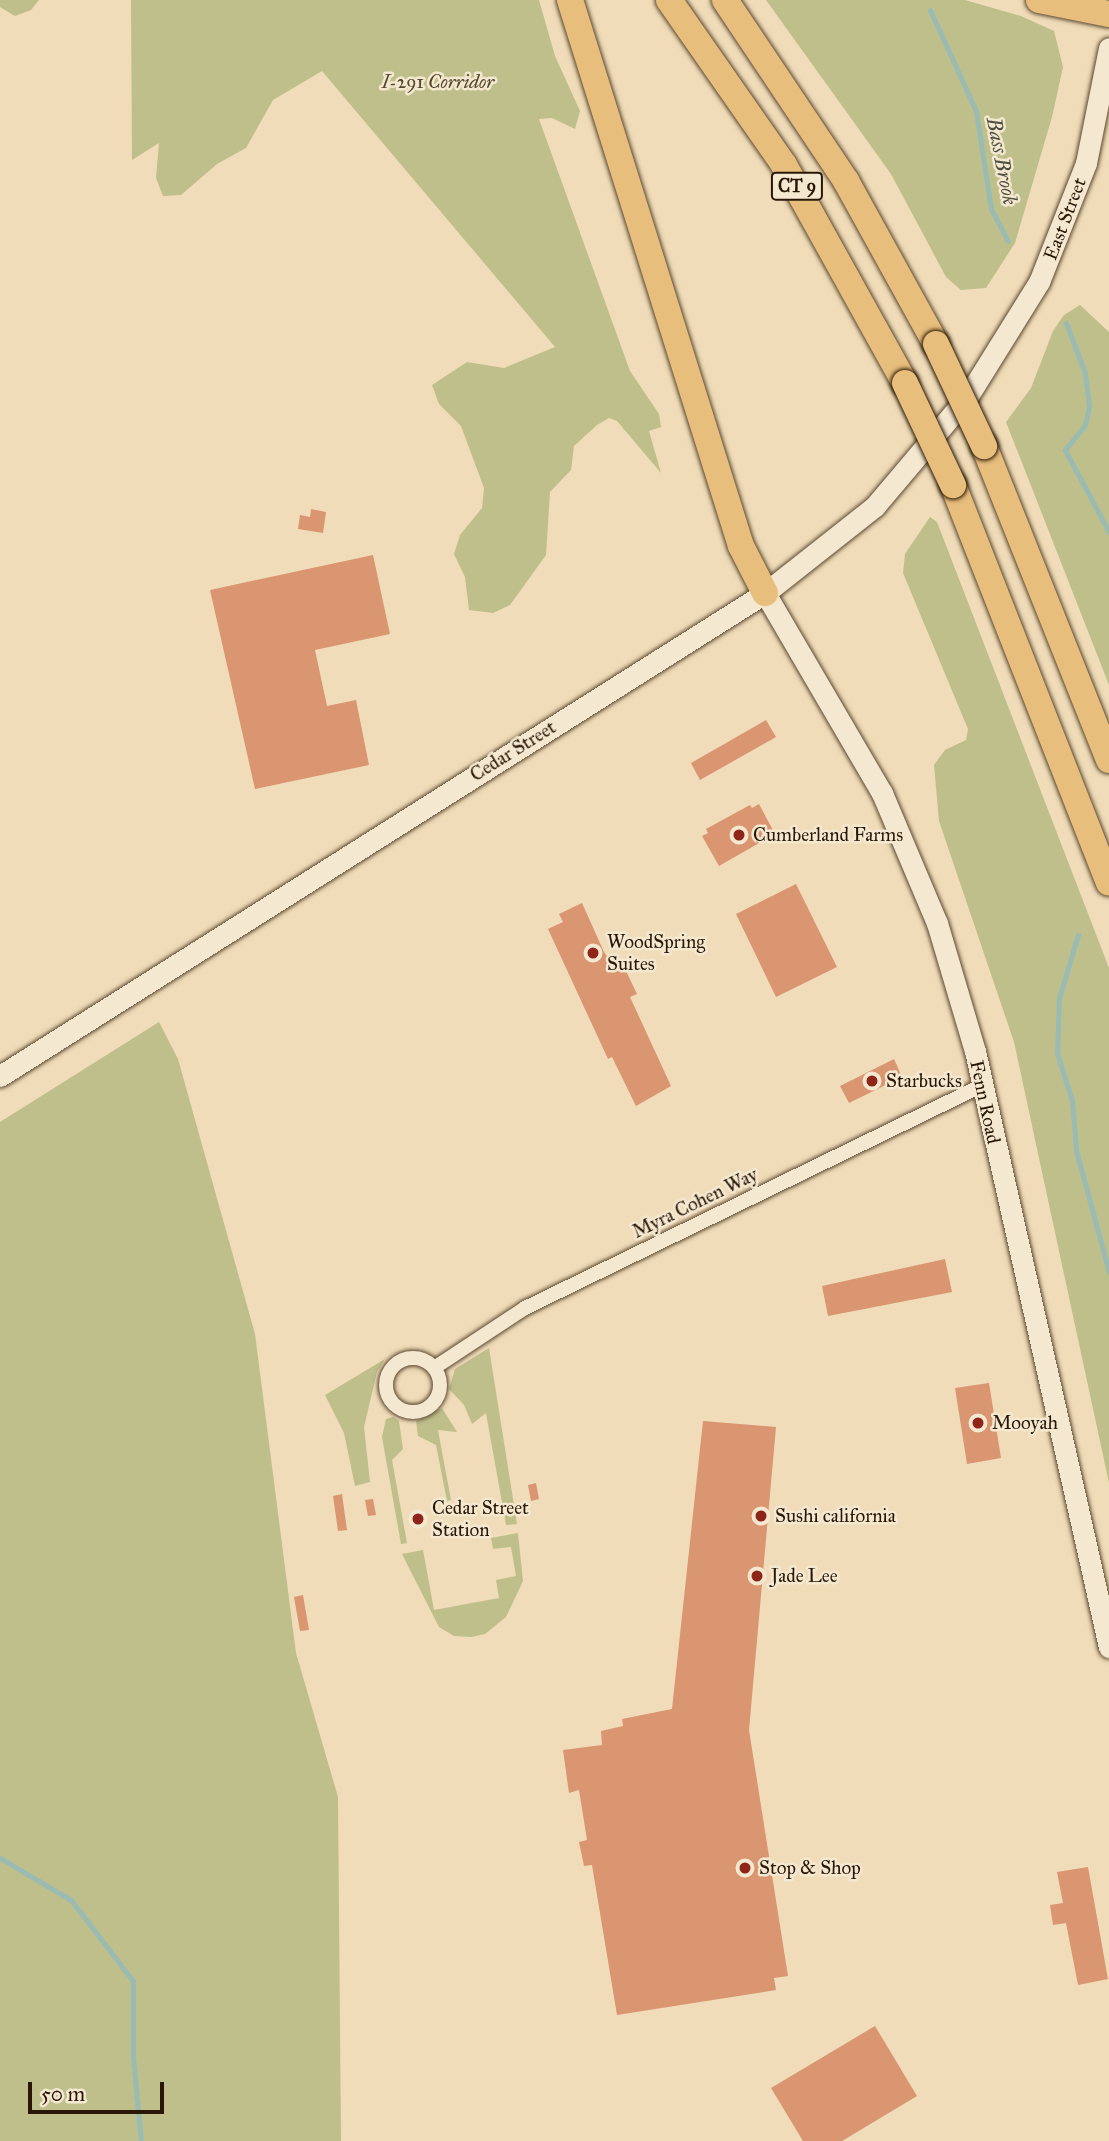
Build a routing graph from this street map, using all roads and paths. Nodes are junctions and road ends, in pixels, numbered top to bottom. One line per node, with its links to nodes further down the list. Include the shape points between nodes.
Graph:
1 (570, 0): 8 (highway, via 741,546)
2 (669, 0): 10 (highway, CT 9, bridge, via 784,164 905,383 953,485)
3 (725, 0): 9 (highway, CT 9, bridge, via 846,181 936,344 984,446)
4 (1039, 0): 5 (highway)
5 (1109, 14)
6 (1109, 48): 7 (main road, East Street, via 1095,127 1063,229 1024,310)
7 (983, 375): 8 (main road, Cedar Street, via 929,447 875,506)
8 (765, 593): 11 (main road, Cedar Street); 12 (main road, Fenn Road, via 817,676 902,834 941,935)
9 (1109, 761)
10 (1109, 883)
11 (0, 1076)
12 (981, 1086): 13 (street, Myra Cohen Way, via 525,1308); 14 (main road, Fenn Road)
13 (434, 1368)
14 (1109, 1647)

